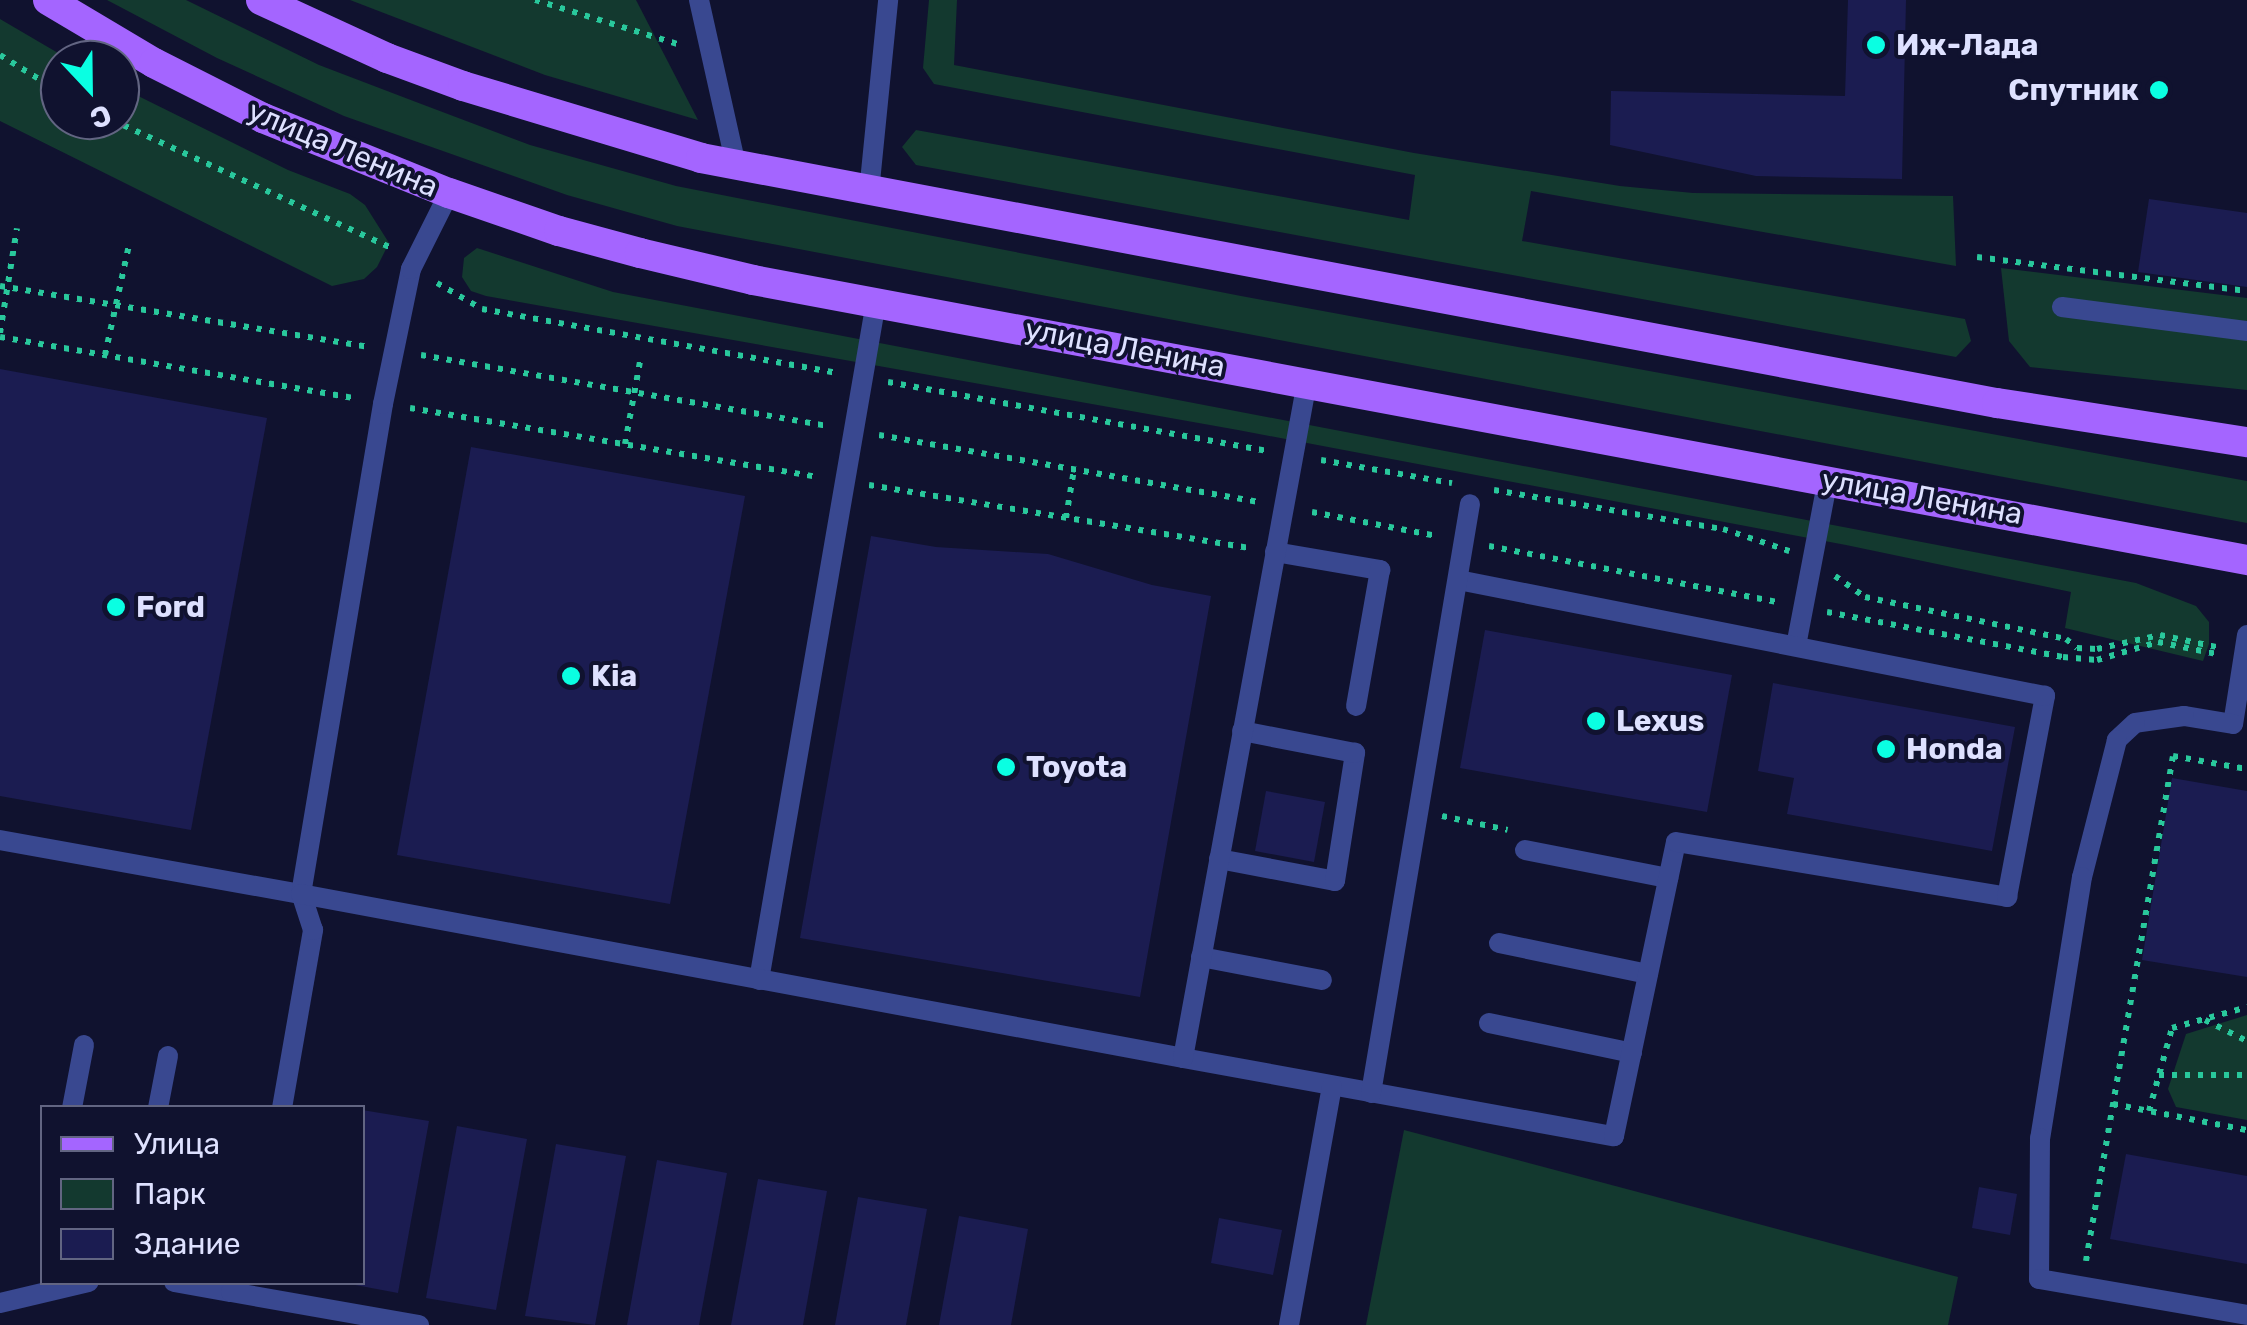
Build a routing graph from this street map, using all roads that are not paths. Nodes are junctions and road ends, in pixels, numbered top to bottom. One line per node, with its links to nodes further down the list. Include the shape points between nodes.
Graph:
1 (48, 0): 6 (main road, улица Ленина, via 263,118)
2 (260, 0): 5 (main road, via 481,93)
3 (699, 0): 5 (lane)
4 (888, 0): 7 (lane)
5 (736, 166): 7 (main road)
6 (449, 192): 8 (main road, улица Ленина, via 640,253); 27 (lane, via 411,268)
7 (869, 192): 12 (main road, via 1997,403)
8 (876, 302): 11 (main road, улица Ленина); 31 (lane)
9 (2062, 307): 10 (lane)
10 (2247, 332)
11 (1306, 382): 13 (main road, улица Ленина); 15 (lane)
12 (2247, 442)
13 (1828, 480): 16 (main road, улица Ленина); 18 (lane)
14 (1470, 495): 17 (lane)
15 (1275, 552): 20 (lane, via 1380,570); 22 (lane)
16 (2247, 560)
17 (1458, 580): 18 (lane); 39 (lane)
18 (1796, 646): 26 (lane, via 2046,696 2008,898 1676,842)
19 (2245, 649): 21 (lane)
20 (1356, 706)
21 (2240, 725): 46 (lane, via 2184,716 2135,723 2117,740 2082,877 2040,1138 2038,1279)
22 (1242, 731): 25 (lane); 25 (lane, via 1355,753 1335,881)
23 (0, 840): 27 (lane)
24 (1525, 850): 26 (lane)
25 (1219, 860): 29 (lane)
26 (1668, 878): 30 (lane)
27 (301, 894): 31 (lane); 42 (lane, via 313,930)
28 (1499, 943): 30 (lane)
29 (1201, 957): 32 (lane); 37 (lane)
30 (1648, 974): 35 (lane)
31 (759, 980): 37 (lane)
32 (1322, 980)
33 (1489, 1023): 35 (lane)
34 (84, 1044): 40 (lane)
35 (1632, 1052): 39 (lane, via 1614,1136)
36 (168, 1056): 41 (lane)
37 (1183, 1058): 38 (lane)
38 (1332, 1087): 39 (lane); 48 (lane)
39 (1370, 1093)
40 (73, 1105)
41 (159, 1105)
42 (283, 1105)
43 (41, 1285): 45 (lane)
44 (234, 1287): 47 (lane)
45 (0, 1303)
46 (2247, 1316)
47 (419, 1325)
48 (1288, 1325)

